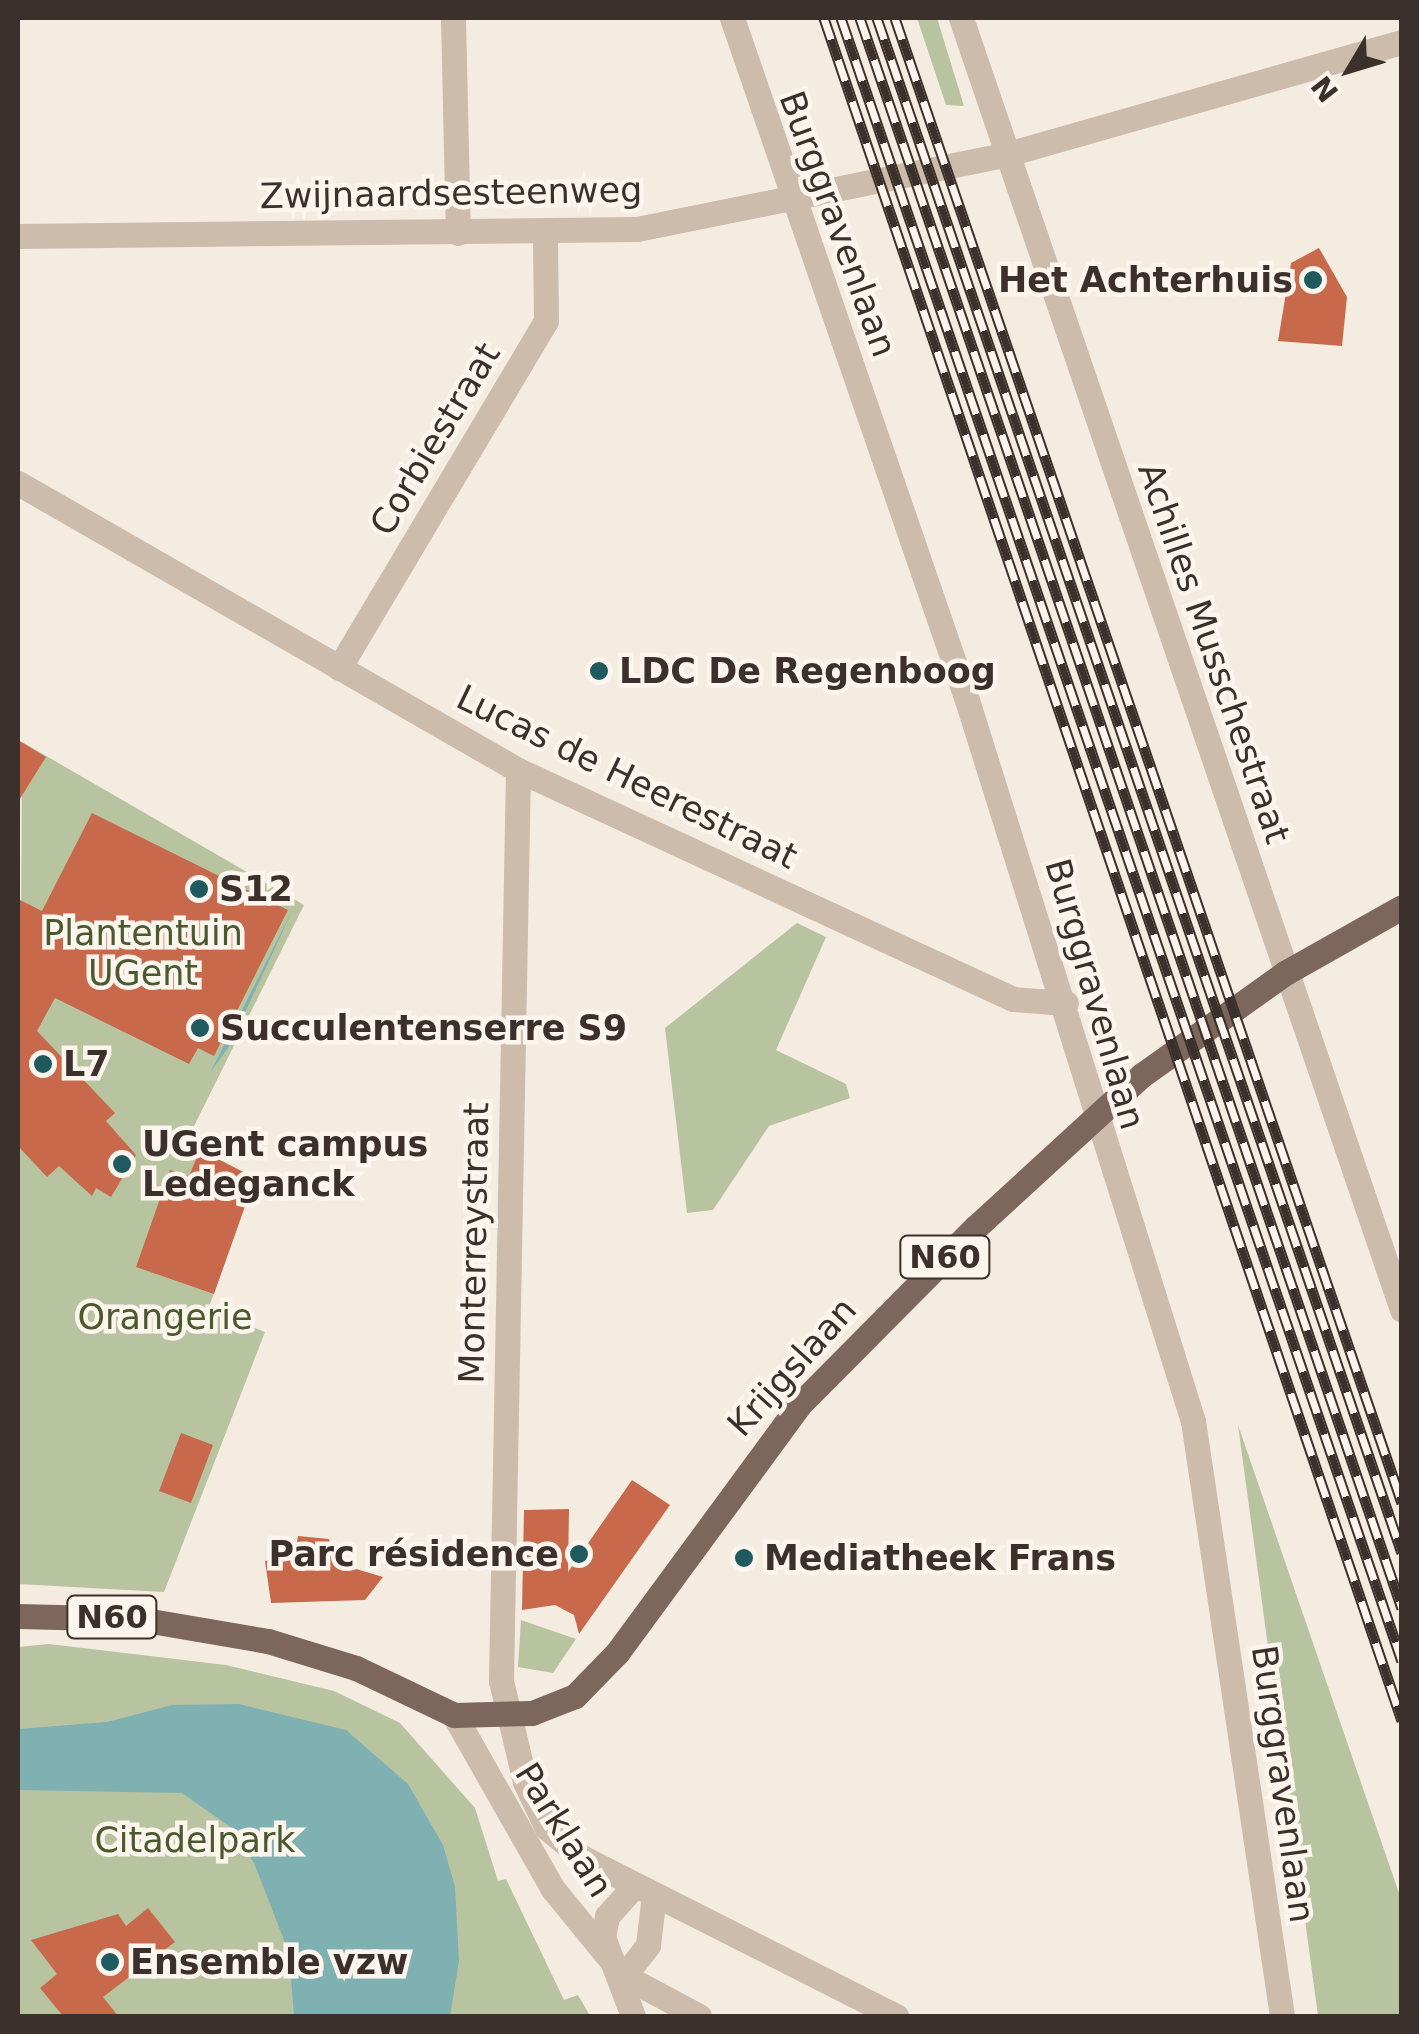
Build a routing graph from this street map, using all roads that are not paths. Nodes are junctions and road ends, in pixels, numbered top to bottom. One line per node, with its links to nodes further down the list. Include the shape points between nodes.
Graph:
1 (453, 18): 7 (street)
2 (732, 18): 6 (street, Burggravenlaan)
3 (962, 18): 5 (street, Achilles Musschestraat)
4 (1400, 47): 5 (street, Zwijnaardsesteenweg)
5 (1008, 154): 6 (street, Zwijnaardsesteenweg); 14 (street, Achilles Musschestraat)
6 (790, 200): 8 (street, Zwijnaardsesteenweg, via 637,229); 15 (street, Burggravenlaan)
7 (458, 233): 8 (street, Zwijnaardsesteenweg); 9 (street, Zwijnaardsesteenweg)
8 (545, 233): 11 (street, Corbiestraat, via 546,321)
9 (18, 236)
10 (18, 483): 11 (street, Lucas de Heerestraat)
11 (339, 668): 12 (street, Lucas de Heerestraat)
12 (518, 770): 15 (street, Lucas de Heerestraat, via 1013,998); 20 (street, Monterreystraat, via 501,1681)
13 (1402, 907): 14 (main road, Krijgslaan / N60)
14 (1285, 973): 16 (main road, Krijgslaan / N60); 17 (street, Achilles Musschestraat)
15 (1066, 1002): 16 (street, Burggravenlaan)
16 (1095, 1117): 20 (main road, Krijgslaan / N60, via 799,1405 594,1681 550,1708); 26 (street, Burggravenlaan, via 1192,1421)
17 (1402, 1310)
18 (18, 1616): 19 (main road, N60, via 139,1619 268,1641 356,1668)
19 (454, 1715): 20 (main road, N60); 22 (street, Parklaan, via 553,1889)
20 (508, 1716): 21 (street, Parklaan, via 525,1782 547,1828)
21 (644, 1890): 22 (street, Parklaan, via 648,1945); 22 (street, Parklaan, via 607,1916 603,1937); 25 (street, Parklaan)
22 (624, 1976): 23 (street); 24 (street, Parklaan)
23 (632, 2016)
24 (699, 2016)
25 (896, 2016)
26 (1282, 2016)

